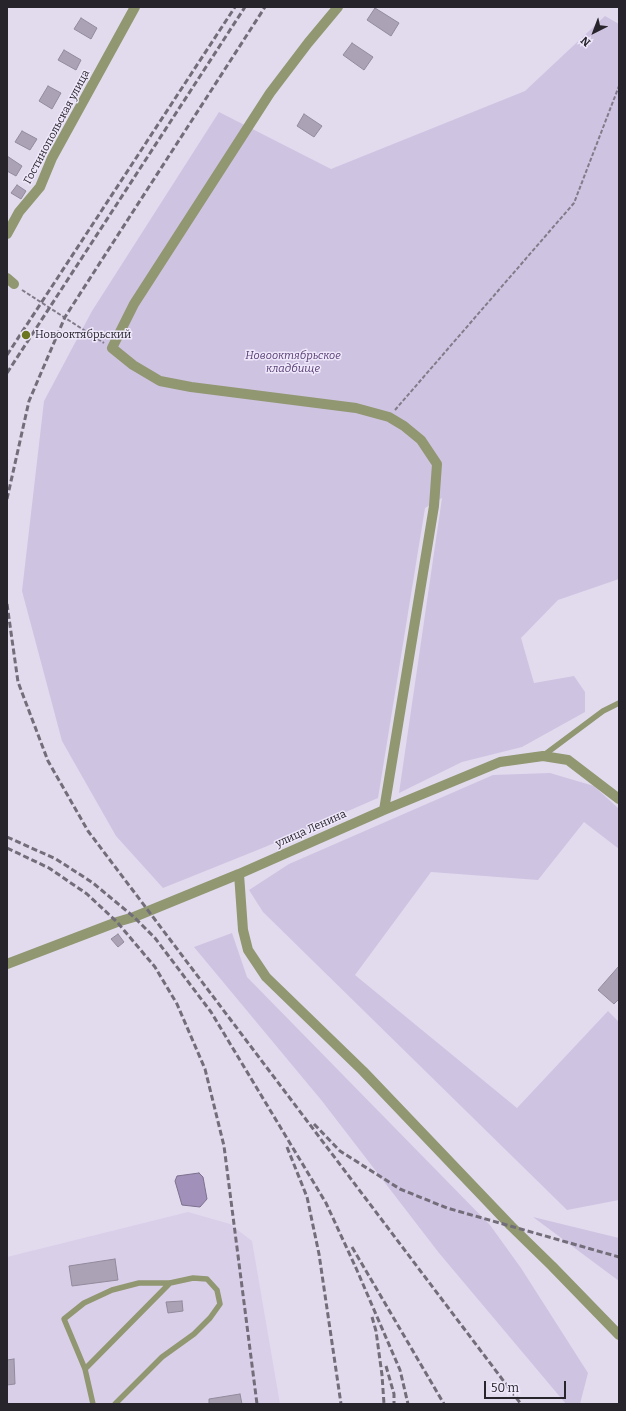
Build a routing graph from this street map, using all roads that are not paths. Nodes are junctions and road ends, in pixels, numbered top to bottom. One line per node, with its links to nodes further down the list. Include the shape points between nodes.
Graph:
1 (135, 7): 3 (street, Гостинопольская улица, via 52,158 40,187 19,212)
2 (338, 7): 7 (street, via 270,93 134,304 112,348 133,365 160,381 191,388 356,408 389,417 421,440 437,464 434,506)
3 (7, 234)
4 (619, 703): 5 (lane)
5 (543, 756): 6 (street, улица Ленина, via 568,760); 7 (street, улица Ленина, via 500,762)
6 (619, 799)
7 (384, 810): 8 (street, улица Ленина)
8 (239, 874): 9 (street, улица Ленина, via 134,917); 11 (street, via 242,930 248,950 266,977 363,1071)
9 (7, 964)
10 (170, 1283): 12 (lane); 12 (lane, via 139,1283 112,1290 84,1303 64,1319); 14 (lane, via 193,1278 207,1279 217,1290 220,1304 194,1334 162,1357)
11 (619, 1335)
12 (85, 1369): 13 (lane)
13 (93, 1404)
14 (115, 1404)

